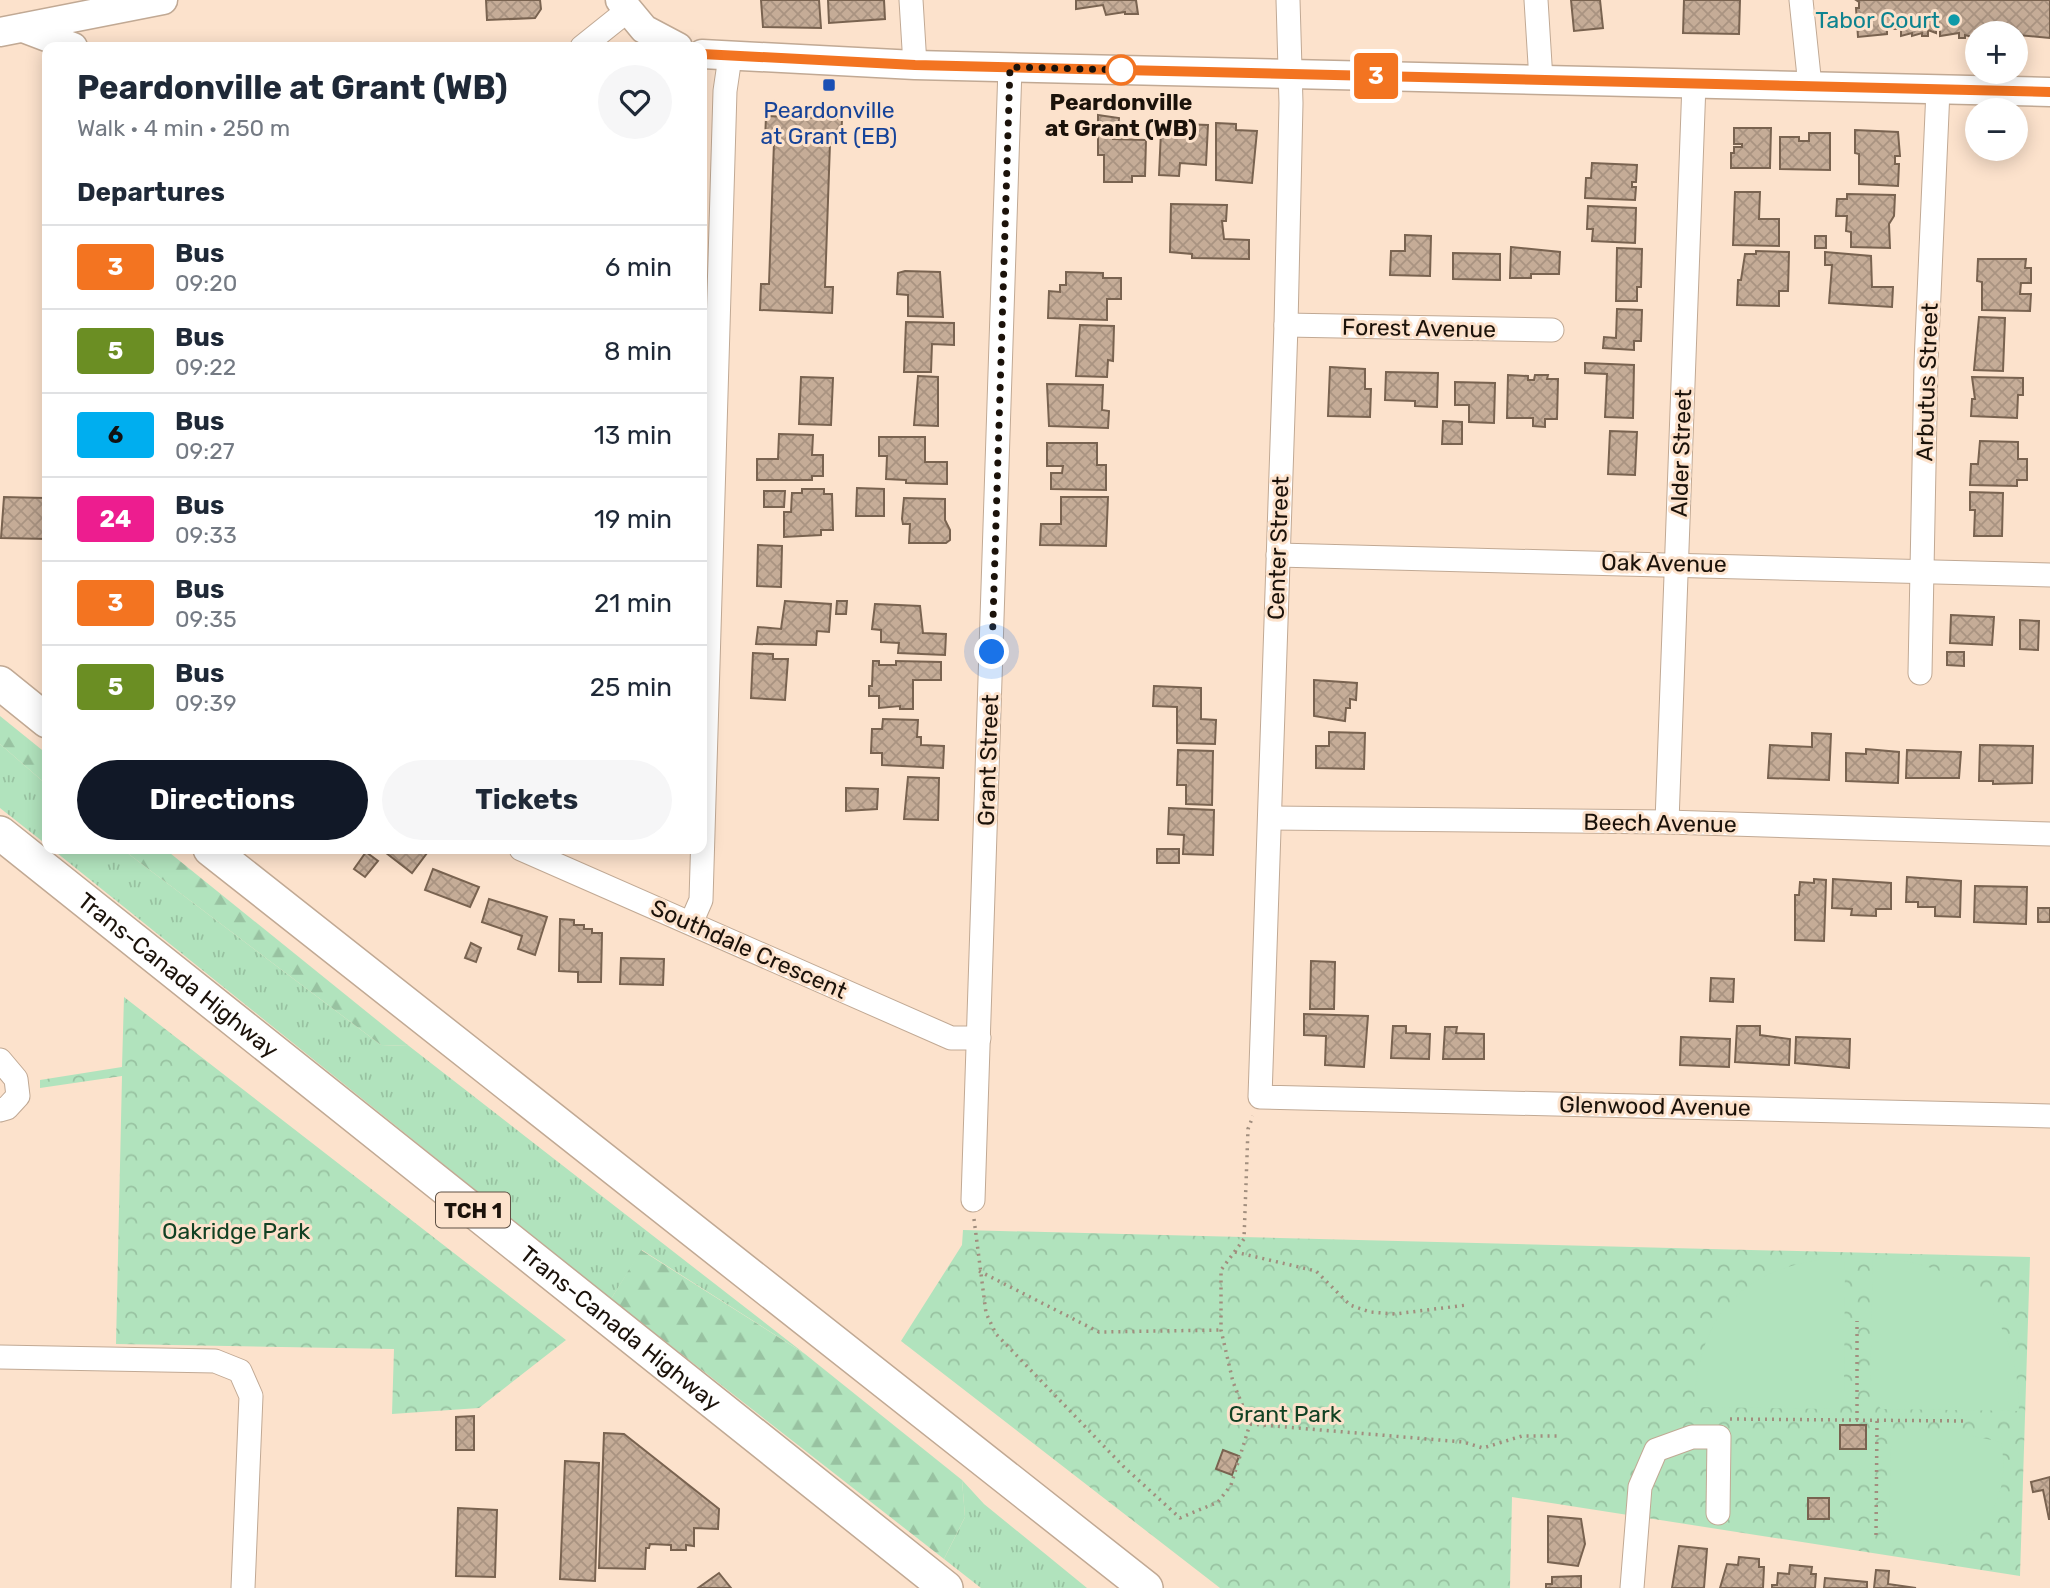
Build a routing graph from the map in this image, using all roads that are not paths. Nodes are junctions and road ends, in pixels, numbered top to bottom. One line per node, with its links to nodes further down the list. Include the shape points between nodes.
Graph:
1 (163, 0): 7 (main road)
2 (911, 0): 13 (street)
3 (1288, 0): 16 (street, Center Street)
4 (1536, 0): 17 (street)
5 (1801, 0): 19 (street)
6 (624, 6): 9 (street); 10 (main road, via 644,29)
7 (11, 30): 8 (main road)
8 (55, 42)
9 (587, 42)
10 (669, 42)
11 (707, 55): 12 (main road)
12 (730, 57): 13 (main road); 14 (main road); 30 (street, via 724,91)
13 (915, 65): 15 (main road)
14 (707, 67)
15 (1010, 67): 16 (main road); 40 (street, Grant Street)
16 (1291, 74): 17 (main road); 22 (street, Center Street)
17 (1541, 80): 18 (main road)
18 (1694, 83): 19 (main road); 25 (street, Alder Street)
19 (1811, 86): 20 (main road)
20 (1938, 90): 21 (main road); 26 (street, Arbutus Street)
21 (2050, 92)
22 (1286, 325): 23 (street, Forest Avenue); 24 (street, Center Street)
23 (1552, 330)
24 (1278, 555): 25 (street, Oak Avenue); 32 (street, Center Street)
25 (1677, 564): 26 (street, Oak Avenue); 33 (street, Alder Street)
26 (1923, 571): 27 (street, Oak Avenue); 28 (street, Arbutus Street)
27 (2050, 575)
28 (1920, 673)
29 (0, 683): 31 (highway)
30 (707, 689)
31 (42, 717)
32 (1270, 818): 33 (street, Beech Avenue); 42 (street, Center Street)
33 (1667, 822): 35 (street, Beech Avenue)
34 (0, 833): 49 (highway, Trans-Canada Highway / TCH 1)
35 (2050, 834)
36 (215, 854): 50 (highway)
37 (532, 854): 39 (street, Southdale Crescent)
38 (702, 854): 39 (street, via 701,900)
39 (691, 923): 40 (street, Southdale Crescent, via 951,1038)
40 (979, 1038): 45 (street, Grant Street)
41 (0, 1060): 43 (street, via 16,1079 18,1096)
42 (1260, 1097): 44 (street, Glenwood Avenue)
43 (0, 1110)
44 (2050, 1116)
45 (973, 1200)
46 (0, 1357): 48 (street, via 215,1361 240,1371 251,1396)
47 (1718, 1513): 51 (street, via 1719,1437 1692,1437 1656,1450 1640,1486)
48 (243, 1588)
49 (946, 1588)
50 (1146, 1588)
51 (1632, 1588)

